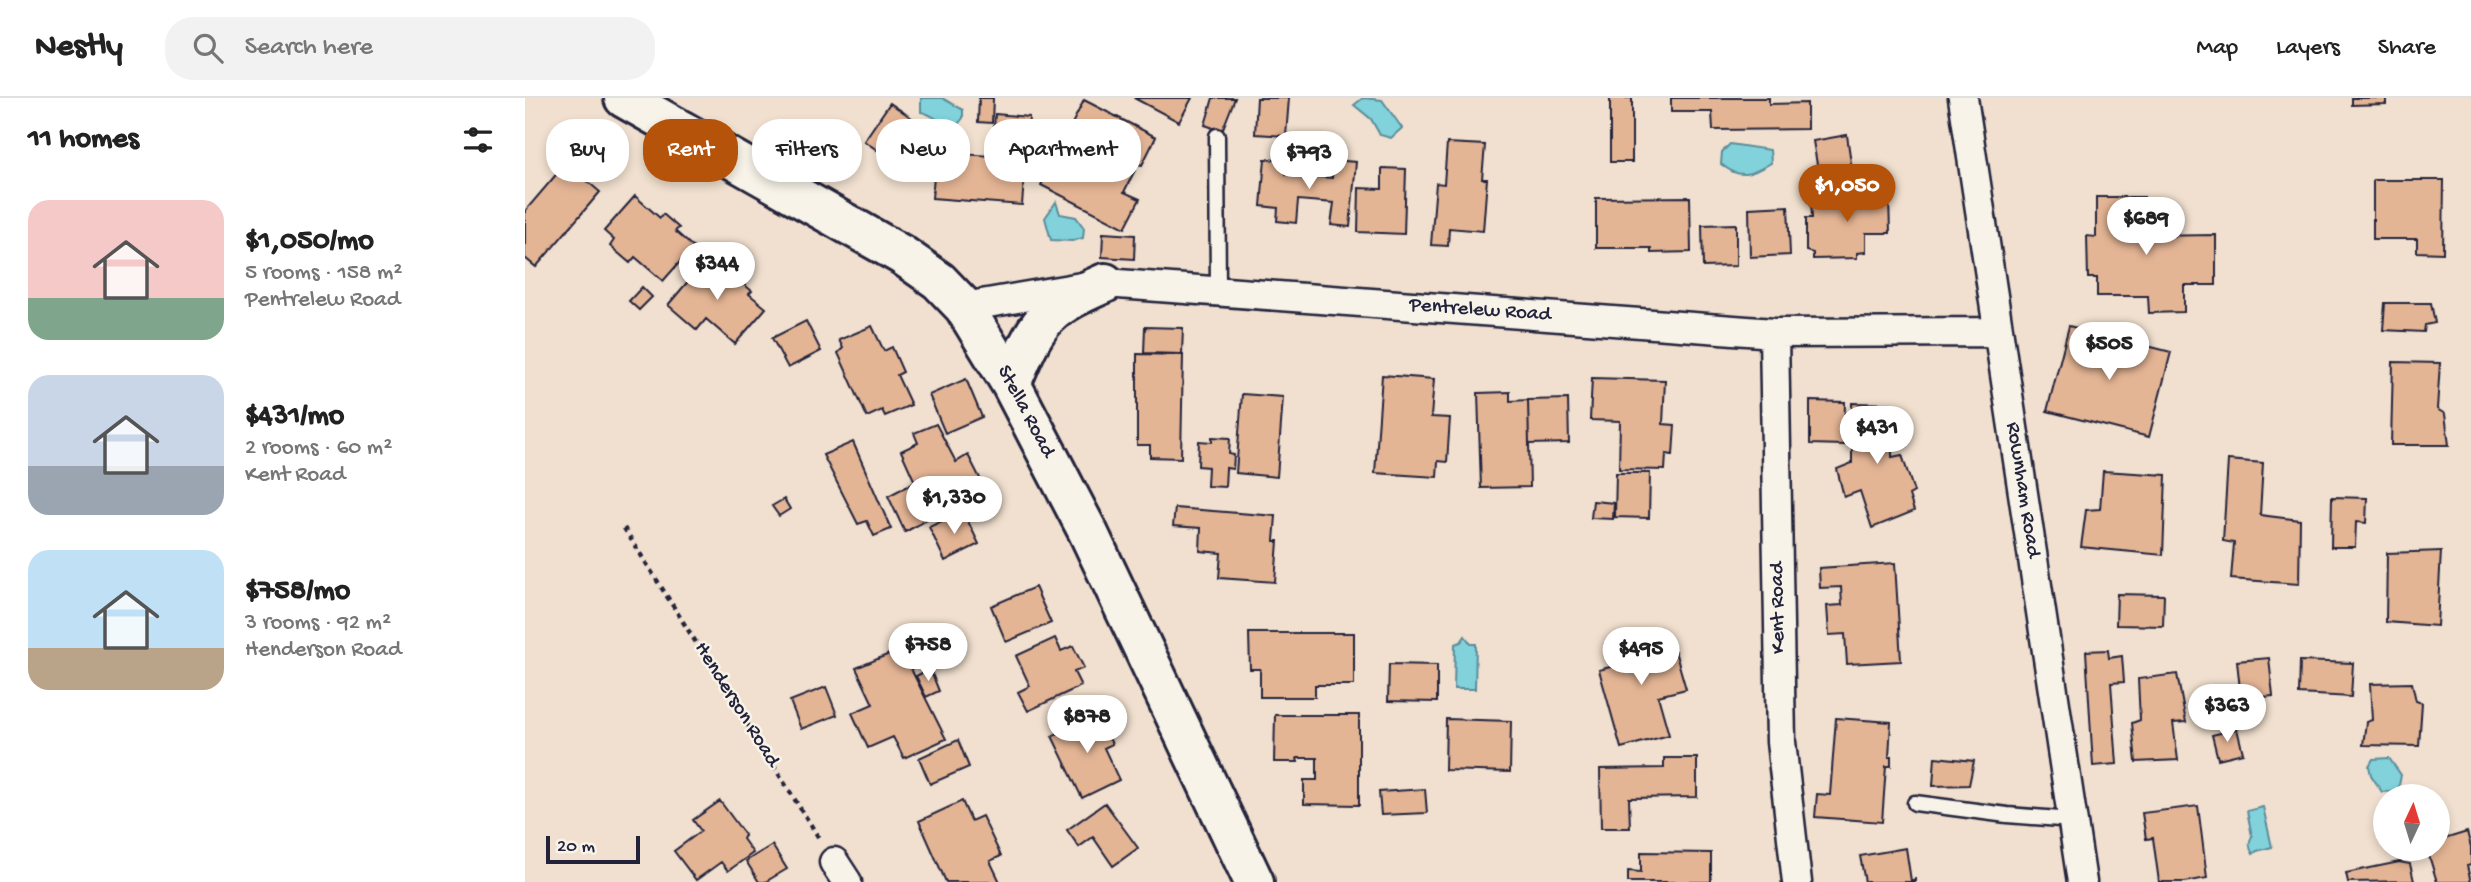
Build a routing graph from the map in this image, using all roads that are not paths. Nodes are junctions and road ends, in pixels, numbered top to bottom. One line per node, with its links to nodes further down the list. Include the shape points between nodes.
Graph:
1 (1963, 98): 7 (street, Rownham Road)
2 (642, 102): 6 (main road, Stella Road, via 902,255 939,281)
3 (1217, 136): 5 (lane)
4 (1105, 283): 5 (street, Pentrelew Road); 6 (street, Pentrelew Road); 9 (main road, via 1052,311 1034,332)
5 (1218, 292): 8 (street, Pentrelew Road)
6 (964, 307): 9 (main road, Stella Road)
7 (1998, 332): 8 (street, Pentrelew Road); 11 (street, Rownham Road)
8 (1775, 333): 13 (street, Kent Road, via 1781,742)
9 (1011, 383): 12 (main road, Stella Road, via 1088,532)
10 (1915, 803): 11 (lane)
11 (2073, 820): 14 (street, Rownham Road)
12 (1254, 882)
13 (1797, 882)
14 (2082, 882)

